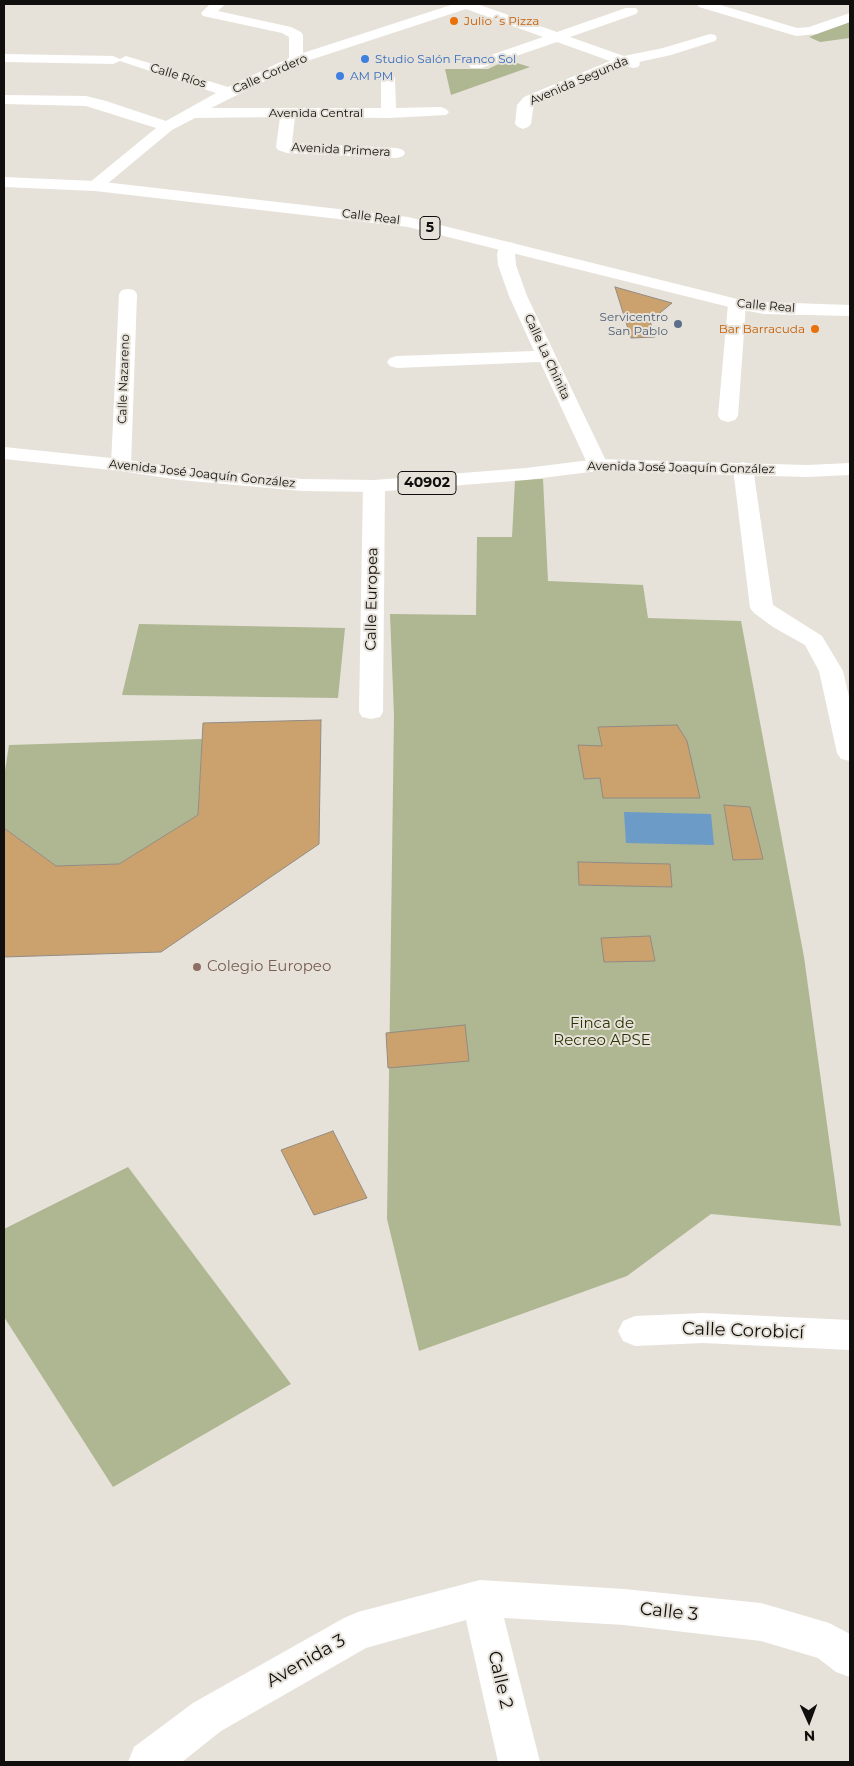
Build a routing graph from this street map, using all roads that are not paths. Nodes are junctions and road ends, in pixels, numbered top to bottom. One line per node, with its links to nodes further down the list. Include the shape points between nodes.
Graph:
1 (218, 4): 11 (street, via 208,13 296,35)
2 (466, 4): 8 (street); 11 (street, Calle Cordero)
3 (704, 4): 6 (street)
4 (756, 4): 6 (street)
5 (630, 11): 8 (street)
6 (733, 13): 7 (street, via 790,31 811,31)
7 (850, 17)
8 (558, 35): 12 (street); 13 (street)
9 (710, 38): 12 (street, Avenida Segunda, via 666,52)
10 (4, 58): 16 (street, Calle Ríos, via 120,60)
11 (296, 60): 16 (street, Calle Cordero)
12 (624, 60): 14 (street); 22 (street, Avenida Segunda, via 529,100 525,105)
13 (476, 65)
14 (646, 68)
15 (388, 78): 20 (street)
16 (229, 92): 19 (street, Calle Cordero)
17 (4, 100): 23 (street, via 102,104)
18 (441, 112): 20 (street, Avenida Central)
19 (192, 113): 21 (street, Avenida Central); 23 (street, Calle Cordero)
20 (389, 113): 21 (street, Avenida Central)
21 (288, 114): 24 (street, Avenida Primera, via 284,147)
22 (523, 124)
23 (168, 127): 26 (street, Calle Cordero)
24 (398, 153)
25 (4, 182): 26 (street, Calle Real / 5)
26 (95, 186): 27 (street, Calle Real / 5, via 408,222)
27 (508, 247): 29 (street, Calle Real / 5); 31 (street, Calle La Chinita, via 510,278)
28 (128, 294): 35 (street, Calle Nazareno)
29 (737, 304): 30 (street, Calle Real / 5); 33 (street)
30 (850, 311)
31 (546, 356): 32 (street); 36 (street, Calle La Chinita)
32 (397, 362)
33 (728, 416)
34 (4, 453): 35 (street, Avenida José Joaquín González / 40902)
35 (121, 465): 39 (street, Avenida José Joaquín González / 40902, via 292,484)
36 (598, 465): 37 (street, Avenida José Joaquín González / 40902); 39 (street, Avenida José Joaquín González / 40902)
37 (742, 468): 38 (street, Avenida José Joaquín González / 40902); 41 (street, via 762,608 814,641 831,671)
38 (850, 470)
39 (374, 486): 40 (street, Calle Europea)
40 (371, 712)
41 (850, 753)
42 (635, 1331): 43 (street, Calle Corobicí, via 703,1328)
43 (850, 1335)
44 (480, 1598): 45 (street, Calle 3, via 624,1607 761,1622 828,1642); 46 (street, Avenida 3, via 358,1631 207,1717); 47 (street, Calle 2)
45 (850, 1658)
46 (149, 1762)
47 (519, 1762)

